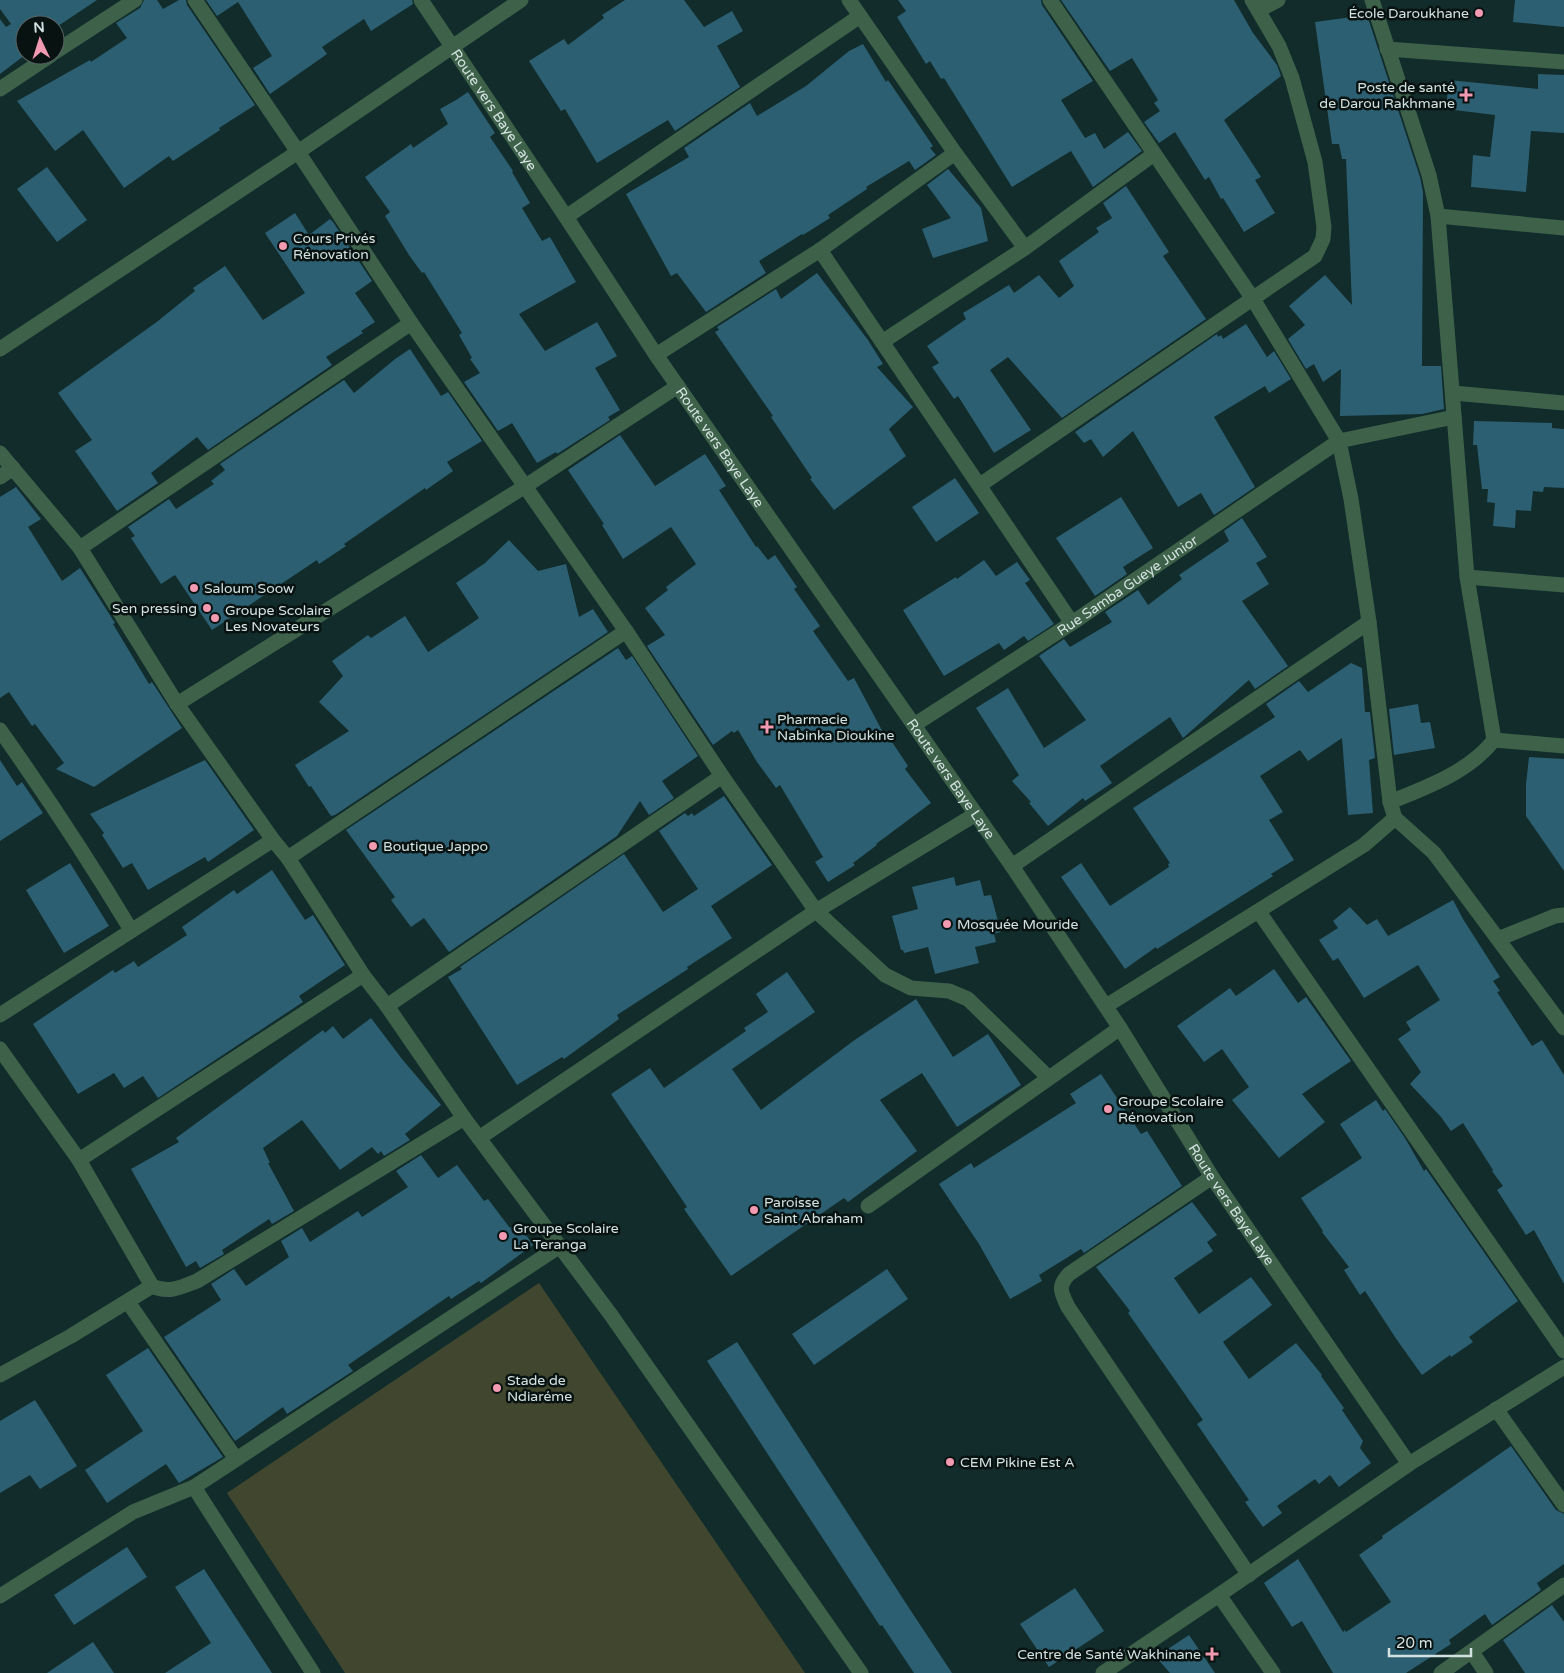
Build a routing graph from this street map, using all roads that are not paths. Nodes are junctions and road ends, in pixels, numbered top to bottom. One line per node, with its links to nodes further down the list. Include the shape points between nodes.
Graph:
1 (135, 0): 11 (street)
2 (195, 0): 17 (street)
3 (421, 0): 12 (street, Route vers Baye Laye)
4 (521, 0): 12 (street)
5 (849, 0): 10 (street)
6 (1050, 0): 19 (street)
7 (1278, 0): 9 (street)
8 (1372, 0): 13 (street)
9 (1256, 5): 25 (street, via 1292,78 1315,162 1324,227 1316,256)
10 (860, 16): 18 (street); 20 (street)
11 (65, 46)
12 (452, 46): 17 (street); 20 (street, Route vers Baye Laye)
13 (1387, 48): 14 (street); 21 (street, via 1429,175)
14 (1564, 62)
15 (36, 65): 16 (street)
16 (0, 89)
17 (298, 152): 26 (street); 28 (street)
18 (955, 153): 23 (street); 24 (street)
19 (1154, 154): 23 (street); 25 (street)
20 (566, 216): 29 (street, Route vers Baye Laye)
21 (1438, 216): 22 (street); 31 (street)
22 (1564, 228)
23 (1025, 248): 27 (street)
24 (820, 250): 27 (street); 29 (street)
25 (1253, 299): 34 (street); 37 (street)
26 (411, 323): 38 (street); 39 (street)
27 (882, 342): 37 (street)
28 (0, 349)
29 (656, 354): 30 (street, Route vers Baye Laye)
30 (678, 386): 38 (street); 46 (street, Route vers Baye Laye)
31 (1453, 393): 32 (street); 33 (street)
32 (1564, 403)
33 (1454, 417): 34 (street); 40 (street)
34 (1339, 441): 42 (street); 43 (street, Rue Samba Gueye Junior)
35 (0, 453): 36 (street)
36 (6, 472): 39 (street)
37 (980, 485): 43 (street)
38 (524, 487): 44 (street); 45 (street)
39 (80, 548): 45 (street)
40 (1467, 577): 41 (street); 48 (street)
41 (1564, 584)
42 (1369, 622): 51 (street); 56 (street)
43 (1072, 623): 46 (street, Rue Samba Gueye Junior)
44 (626, 631): 50 (street); 55 (street)
45 (177, 704): 54 (street)
46 (914, 725): 52 (street, Route vers Baye Laye)
47 (0, 730): 60 (street, via 69,829)
48 (1494, 740): 49 (street); 51 (street, via 1485,751 1454,773)
49 (1564, 746)
50 (722, 776): 57 (street); 63 (street)
51 (1390, 802): 53 (street)
52 (976, 814): 56 (street, Route vers Baye Laye); 57 (street)
53 (1396, 818): 58 (street, via 1364,845); 61 (street, via 1434,853)
54 (274, 840): 55 (street); 60 (street)
55 (288, 858): 62 (street)
56 (1012, 866): 64 (street, Route vers Baye Laye)
57 (816, 911): 69 (street, via 885,975 911,988 948,991 968,999); 71 (street)
58 (1259, 912): 64 (street); 78 (street)
59 (1564, 915): 61 (street)
60 (131, 930): 65 (street)
61 (1498, 939): 67 (street)
62 (363, 975): 63 (street); 72 (street)
63 (387, 1006): 70 (street)
64 (1106, 1006): 66 (street, Route vers Baye Laye)
65 (0, 1015)
66 (1120, 1028): 69 (street); 73 (street, Route vers Baye Laye)
67 (1564, 1028)
68 (0, 1049): 72 (street)
69 (1049, 1078): 74 (street)
70 (464, 1118): 71 (street); 76 (street, via 197,1281 162,1291)
71 (480, 1138): 75 (street)
72 (79, 1160): 76 (street)
73 (1212, 1177): 83 (street, Route vers Baye Laye); 86 (street, via 1069,1274 1062,1281 1061,1288 1068,1307)
74 (868, 1206)
75 (560, 1246): 82 (street); 92 (street)
76 (152, 1286): 77 (street)
77 (128, 1302): 80 (street); 82 (street)
78 (1564, 1351)
79 (1564, 1367): 81 (street)
80 (0, 1375)
81 (1496, 1409): 83 (street); 85 (street)
82 (236, 1459): 84 (street)
83 (1409, 1464): 86 (street)
84 (194, 1487): 89 (street, via 133,1512); 91 (street)
85 (1564, 1504)
86 (1248, 1575): 88 (street)
87 (1564, 1585): 90 (street)
88 (1219, 1595): 93 (street); 94 (street)
89 (0, 1596)
90 (1472, 1652): 95 (street); 96 (street)
91 (313, 1673)
92 (861, 1673)
93 (1103, 1673)
94 (1273, 1673)
95 (1441, 1673)
96 (1486, 1673)

